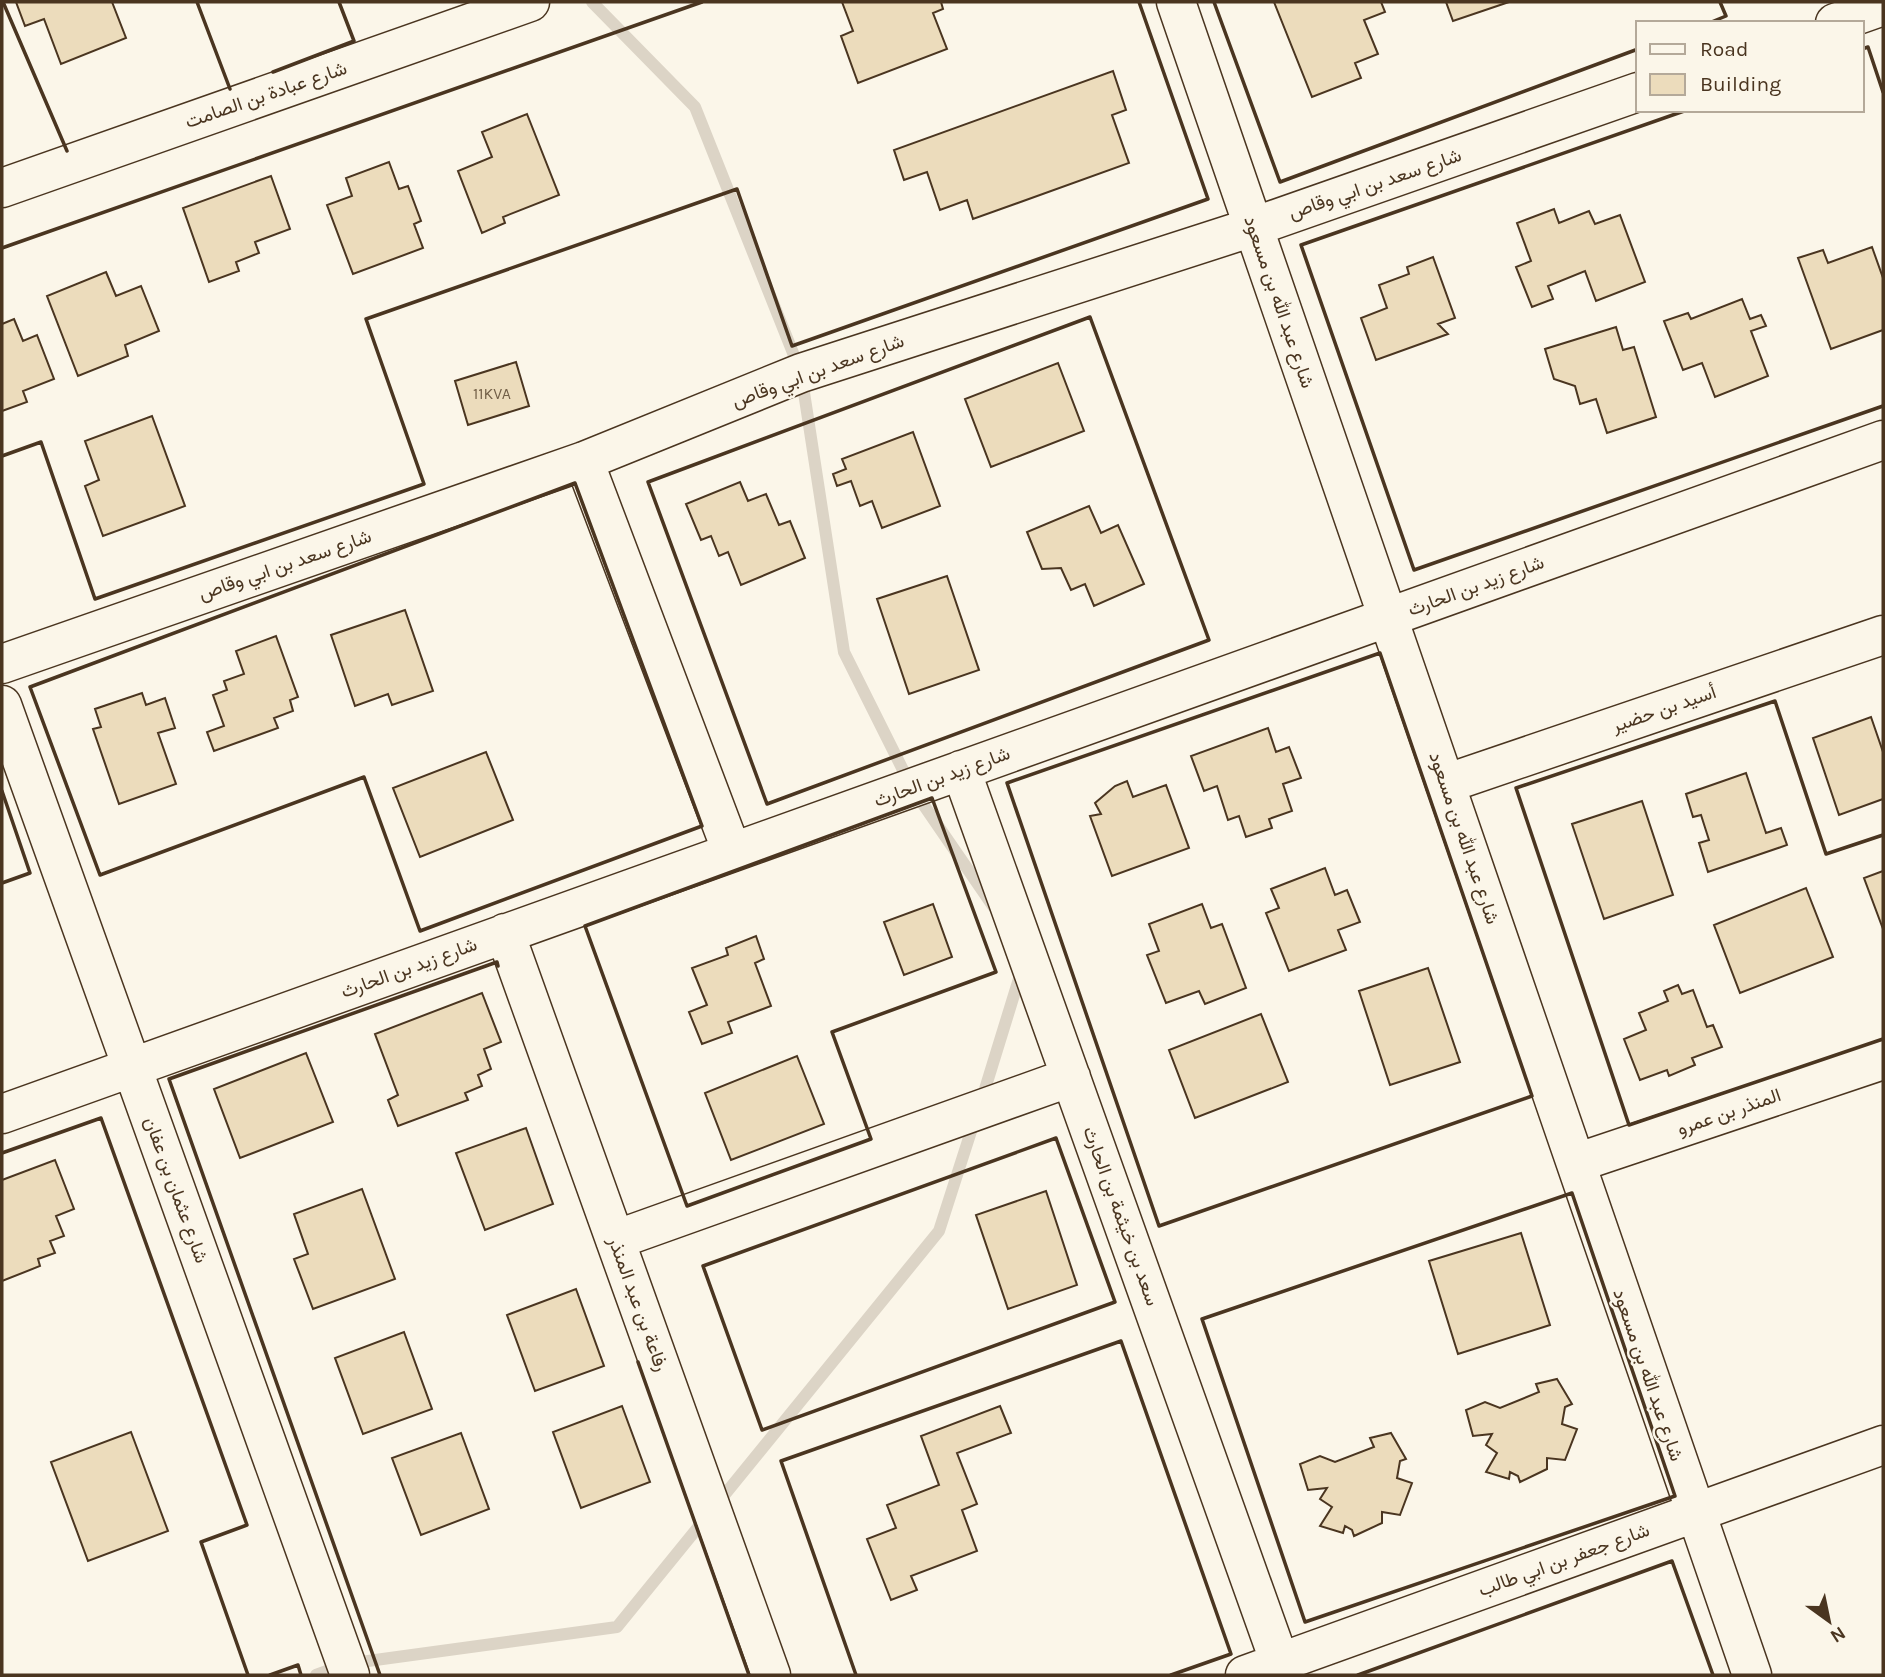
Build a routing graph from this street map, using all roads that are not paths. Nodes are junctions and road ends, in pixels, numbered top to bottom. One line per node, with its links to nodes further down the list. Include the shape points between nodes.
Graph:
1 (530, 2): 6 (street, شارع عبادة بن الصامت)
2 (1176, 2): 7 (street, شارع عبد الله بن مسعود)
3 (1883, 6): 4 (street)
4 (1841, 21)
5 (1636, 93): 7 (street, شارع سعد بن ابي وقاص)
6 (2, 188)
7 (1253, 227): 9 (street, شارع سعد بن ابي وقاص, via 801,373); 10 (street, شارع عبد الله بن مسعود)
8 (1883, 440): 10 (street, شارع زيد بن الحارث)
9 (584, 461): 12 (street, شارع سعد بن ابي وقاص); 16 (street)
10 (1388, 618): 14 (street, شارع زيد بن الحارث); 15 (street, شارع عبد الله بن مسعود)
11 (1883, 635): 15 (street, أسيد بن حضير)
12 (2, 664)
13 (2, 705): 19 (street, شارع عثمان بن عفان)
14 (961, 770): 16 (street, شارع زيد بن الحارث); 20 (street, سعد بن خيثمة بن الحارث)
15 (1445, 784): 22 (street, شارع عبد الله بن مسعود)
16 (732, 852): 17 (street, شارع زيد بن الحارث)
17 (505, 933): 19 (street, شارع زيد بن الحارث); 23 (street, رفاعة بن عبد المنذر)
18 (1883, 1060): 22 (street, المنذر بن عمرو)
19 (132, 1068): 21 (street, شارع زيد بن الحارث); 27 (street, شارع عثمان بن عفان)
20 (1071, 1077): 23 (street); 26 (street, سعد بن خيثمة بن الحارث)
21 (2, 1114)
22 (1576, 1163): 25 (street, شارع عبد الله بن مسعود)
23 (615, 1240): 28 (street, رفاعة بن عبد المنذر)
24 (1883, 1445): 25 (street, شارع جعفر بن ابي طالب)
25 (1696, 1512): 26 (street, شارع جعفر بن ابي طالب); 29 (street, شارع عبد الله بن مسعود)
26 (1263, 1669)
27 (351, 1675)
28 (771, 1675)
29 (1752, 1675)

